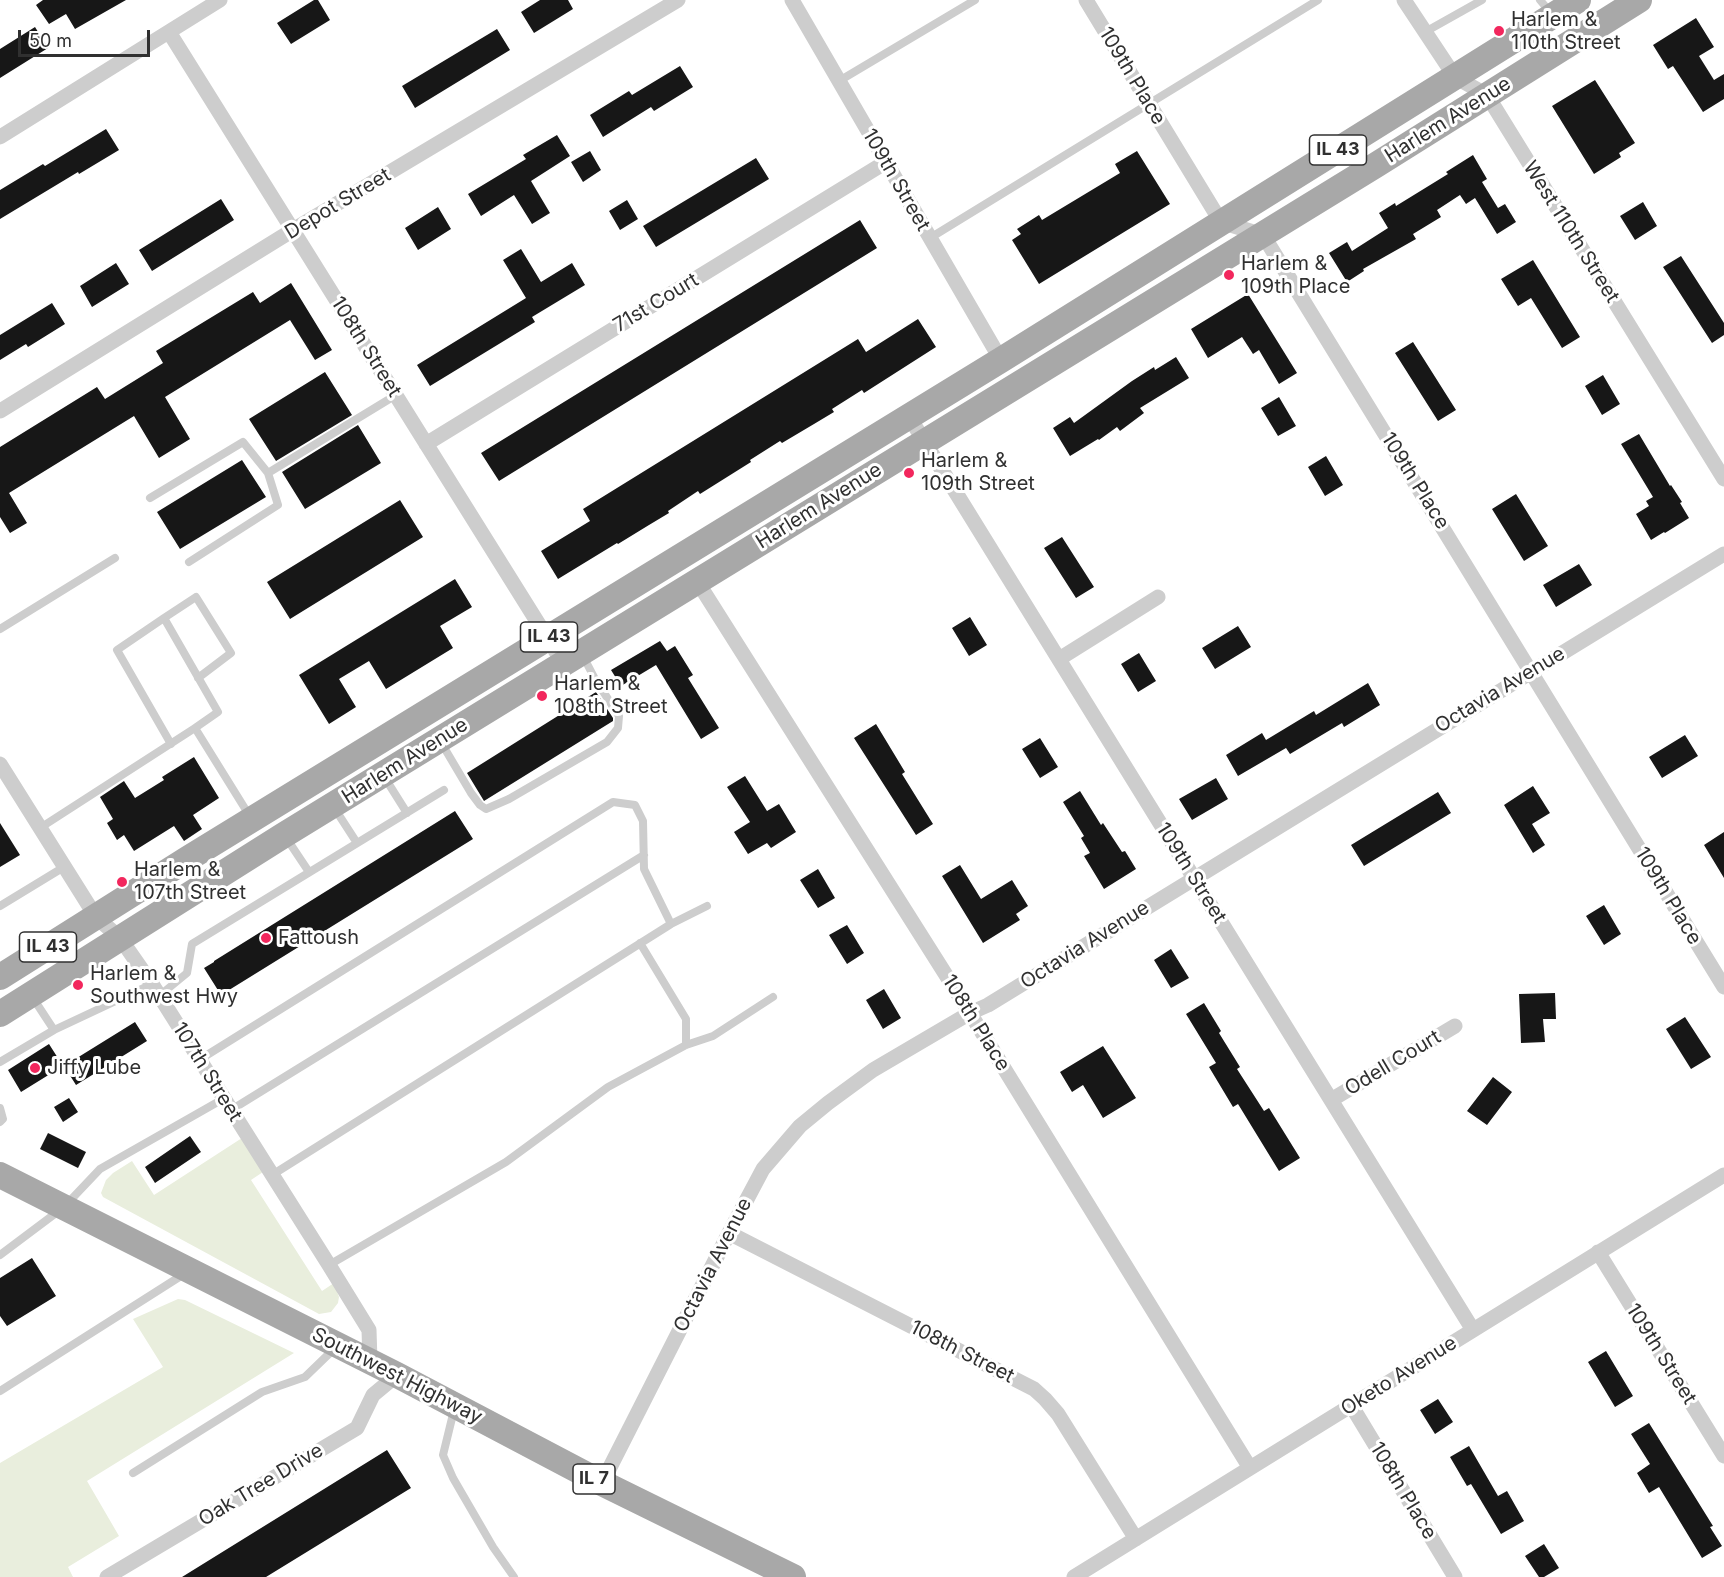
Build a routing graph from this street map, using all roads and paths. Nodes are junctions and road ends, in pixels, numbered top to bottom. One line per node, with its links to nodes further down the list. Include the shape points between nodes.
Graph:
1 (220, 0): 12 (street)
2 (678, 0): 21 (street, Depot Street)
3 (792, 0): 15 (street, 109th Street)
4 (975, 0): 15 (lane)
5 (1086, 0): 17 (street, 109th Place)
6 (1318, 0): 17 (lane)
7 (1404, 0): 13 (street, West 110th Street)
8 (1482, 0): 13 (lane)
9 (1578, 0): 11 (main road, Harlem Avenue / IL 43)
10 (1639, 0): 16 (main road, Harlem Avenue / IL 43)
11 (1547, 8): 14 (main road, Harlem Avenue / IL 43)
12 (169, 32): 18 (street); 21 (street, 108th Street)
13 (1425, 32): 14 (street, West 110th Street)
14 (1455, 77): 16 (street, West 110th Street); 20 (main road, Harlem Avenue / IL 43)
15 (839, 81): 19 (street, 109th Street)
16 (1486, 95): 22 (main road, Harlem Avenue / IL 43); 31 (street, West 110th Street)
17 (1149, 104): 20 (street, 109th Place); 23 (lane)
18 (0, 137)
19 (886, 162): 23 (street, 109th Street); 29 (street, 71st Court)
20 (1221, 222): 22 (street); 24 (main road, Harlem Avenue / IL 43)
21 (293, 230): 25 (street, 108th Street); 26 (street, Depot Street)
22 (1263, 235): 28 (main road, Harlem Avenue / IL 43); 43 (street, 109th Place)
23 (930, 238): 24 (street, 109th Street)
24 (1001, 360): 27 (main road, Harlem Avenue / IL 43)
25 (396, 395): 29 (street, 108th Street); 30 (lane)
26 (0, 411)
27 (908, 415): 28 (street, 109th Street); 40 (main road, Harlem Avenue / IL 43)
28 (924, 441): 36 (main road, Harlem Avenue / IL 43); 42 (street, 109th Street)
29 (426, 444): 40 (street, 108th Street)
30 (267, 473): 32 (lane, via 243,442); 35 (lane, via 278,505)
31 (1724, 479)
32 (150, 498)
33 (1724, 554): 43 (street, Octavia Avenue)
34 (115, 558): 39 (lane)
35 (189, 561)
36 (698, 580): 41 (main road, Harlem Avenue / IL 43); 72 (street, 108th Place)
37 (1158, 597): 42 (street)
38 (164, 618): 44 (lane); 44 (lane, via 196,597 231,653); 47 (lane, via 117,650)
39 (0, 629)
40 (547, 638): 41 (street, 108th Street); 53 (main road, Harlem Avenue / IL 43)
41 (572, 657): 46 (main road, Harlem Avenue / IL 43); 46 (lane, via 595,679 620,716 618,728 607,742 486,809 471,793)
42 (1059, 660): 60 (street, 109th Street)
43 (1531, 671): 60 (street, Octavia Avenue); 68 (street, 109th Place)
44 (198, 678): 45 (lane, via 218,712)
45 (195, 728): 47 (lane); 53 (lane)
46 (439, 739): 49 (main road, Harlem Avenue / IL 43)
47 (171, 744): 54 (lane)
48 (1, 767): 54 (street, 107th Street)
49 (383, 774): 51 (main road, Harlem Avenue / IL 43); 52 (lane)
50 (444, 790): 52 (lane)
51 (332, 806): 55 (main road, Harlem Avenue / IL 43); 56 (lane)
52 (407, 813): 56 (lane)
53 (252, 820): 63 (main road, Harlem Avenue / IL 43)
54 (40, 828): 58 (street, 107th Street)
55 (284, 835): 59 (lane); 65 (main road, Harlem Avenue / IL 43)
56 (357, 843): 59 (lane)
57 (644, 855): 64 (lane, via 644,869); 77 (lane, via 643,821 634,805 614,802); 80 (lane)
58 (64, 867): 61 (lane); 63 (street, 107th Street)
59 (309, 872): 69 (lane, via 192,944 187,973)
60 (1194, 878): 72 (street, Octavia Avenue); 79 (street, 109th Street)
61 (0, 906)
62 (707, 906): 64 (lane)
63 (96, 917): 65 (street, 107th Street); 67 (main road, Harlem Avenue / IL 43)
64 (671, 924): 66 (lane)
65 (120, 938): 69 (street, 107th Street); 70 (main road, Harlem Avenue / IL 43)
66 (640, 943): 76 (lane, via 686,1019); 85 (lane)
67 (0, 977)
68 (1724, 987)
69 (155, 990): 75 (lane); 77 (street, 107th Street)
70 (31, 994): 73 (main road, Harlem Avenue / IL 43); 75 (lane)
71 (773, 997): 76 (lane, via 713,1036)
72 (970, 1013): 87 (street, Octavia Avenue, via 873,1070 800,1126 764,1169); 100 (street, 108th Place)
73 (0, 1014)
74 (1455, 1026): 79 (street, Odell Court)
75 (54, 1030): 78 (lane)
76 (686, 1045): 90 (lane, via 608,1087 506,1162)
77 (199, 1060): 80 (street, 107th Street)
78 (0, 1062)
79 (1331, 1100): 92 (street, 109th Street)
80 (227, 1104): 85 (street, 107th Street); 86 (lane, via 100,1169)
81 (0, 1108): 82 (lane)
82 (0, 1122)
83 (0, 1174): 86 (main road, Southwest Highway / IL 7)
84 (1724, 1174): 88 (street, Oketo Avenue)
85 (272, 1175): 90 (street, 107th Street)
86 (64, 1207): 89 (lane); 91 (main road, Southwest Highway / IL 7)
87 (729, 1233): 102 (street, Octavia Avenue); 103 (street, 108th Street, via 1034,1389 1058,1414)
88 (1598, 1252): 92 (street, Oketo Avenue); 99 (street, 109th Street)
89 (0, 1255)
90 (329, 1265): 94 (street, 107th Street, via 369,1330)
91 (190, 1270): 93 (main road, Southwest Highway / IL 7); 96 (lane)
92 (1473, 1330): 98 (street, Oketo Avenue)
93 (338, 1345): 94 (main road, Southwest Highway / IL 7); 101 (lane, via 305,1377 262,1392)
94 (370, 1361): 95 (main road, Southwest Highway / IL 7)
95 (397, 1375): 97 (main road, Southwest Highway / IL 7); 105 (street, Oak Tree Drive, via 373,1395 357,1428)
96 (0, 1391)
97 (455, 1405): 102 (main road, Southwest Highway / IL 7); 106 (lane, via 443,1455 493,1547)
98 (1351, 1405): 100 (street, Oketo Avenue); 108 (street, 108th Place)
99 (1724, 1456)
100 (1250, 1468): 103 (street, Oketo Avenue)
101 (133, 1473)
102 (602, 1483): 107 (main road, Southwest Highway / IL 7)
103 (1136, 1539): 104 (street, Oketo Avenue)
104 (1078, 1576)
105 (107, 1577)
106 (514, 1577)
107 (793, 1577)
108 (1455, 1577)

